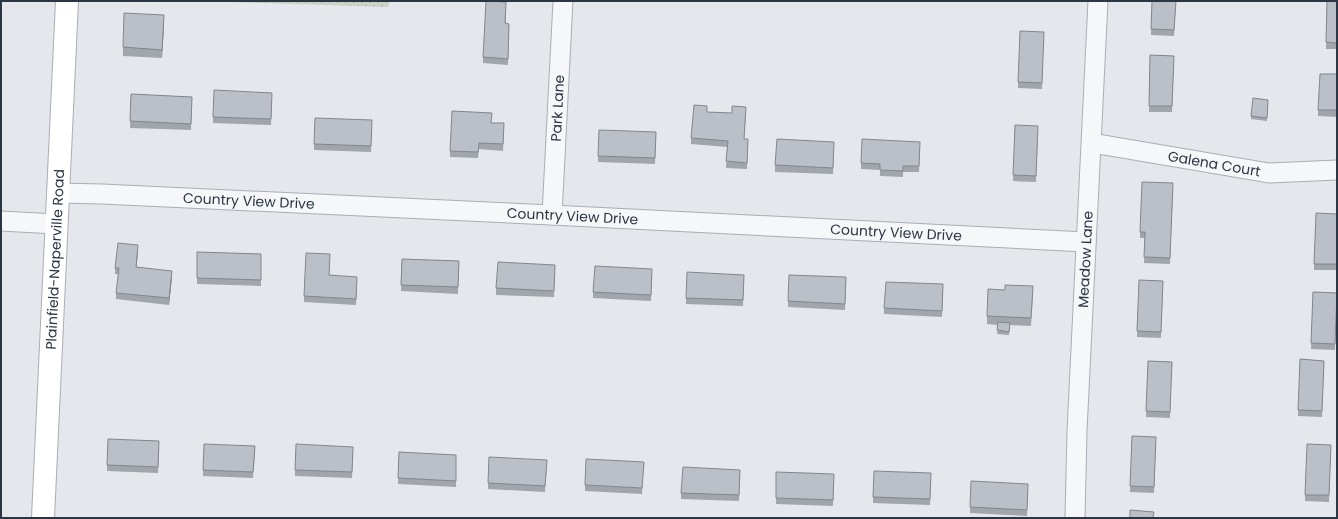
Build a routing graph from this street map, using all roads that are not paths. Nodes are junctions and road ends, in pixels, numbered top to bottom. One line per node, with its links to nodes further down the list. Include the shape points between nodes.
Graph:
1 (67, 1): 6 (main road, Plainfield-Naperville Road)
2 (563, 1): 7 (street, Park Lane)
3 (1098, 1): 4 (street, Meadow Lane)
4 (1092, 143): 5 (street, Galena Court, via 1270,173); 10 (street, Meadow Lane)
5 (1337, 170)
6 (58, 194): 7 (street, Country View Drive); 9 (main road, Plainfield-Naperville Road)
7 (552, 215): 10 (street, Country View Drive)
8 (1, 221): 9 (street)
9 (56, 224): 11 (main road, Plainfield-Naperville Road)
10 (1086, 242): 12 (street, Meadow Lane)
11 (43, 518)
12 (1075, 518)

